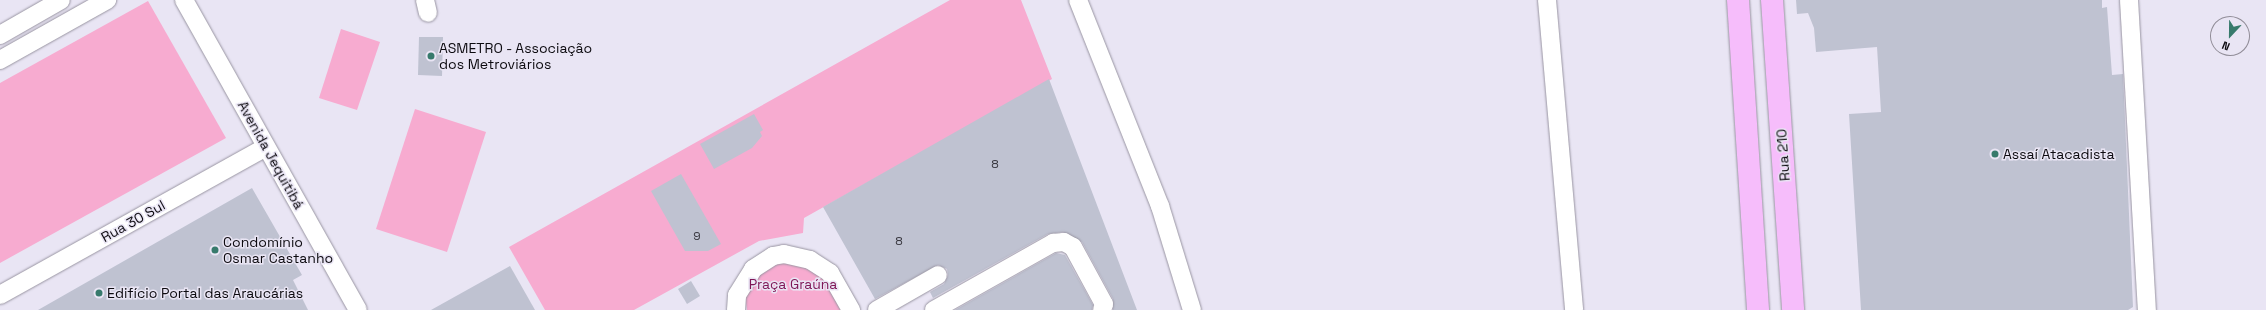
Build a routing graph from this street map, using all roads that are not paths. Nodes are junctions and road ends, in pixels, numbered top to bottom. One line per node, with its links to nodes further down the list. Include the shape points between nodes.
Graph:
1 (62, 0): 9 (street)
2 (107, 0): 10 (street)
3 (184, 0): 11 (street, Avenida Jequitibá)
4 (1078, 0): 20 (street, via 1160,206)
5 (1547, 0): 21 (street)
6 (1738, 0): 22 (main road)
7 (1772, 0): 23 (main road, Rua 210)
8 (2128, 0): 24 (street)
9 (0, 35)
10 (0, 60)
11 (266, 147): 13 (street, Rua 30 Sul); 14 (street, Avenida Jequitibá)
12 (938, 275): 17 (street)
13 (0, 295)
14 (358, 310)
15 (736, 310): 16 (street, via 737,295 752,269 773,256 784,254 810,260 825,269)
16 (851, 310)
17 (877, 310)
18 (934, 310): 19 (street, via 1052,244 1064,242 1073,247 1104,304)
19 (1102, 310)
20 (1192, 310)
21 (1574, 310)
22 (1758, 310)
23 (1793, 310)
24 (2147, 310)

